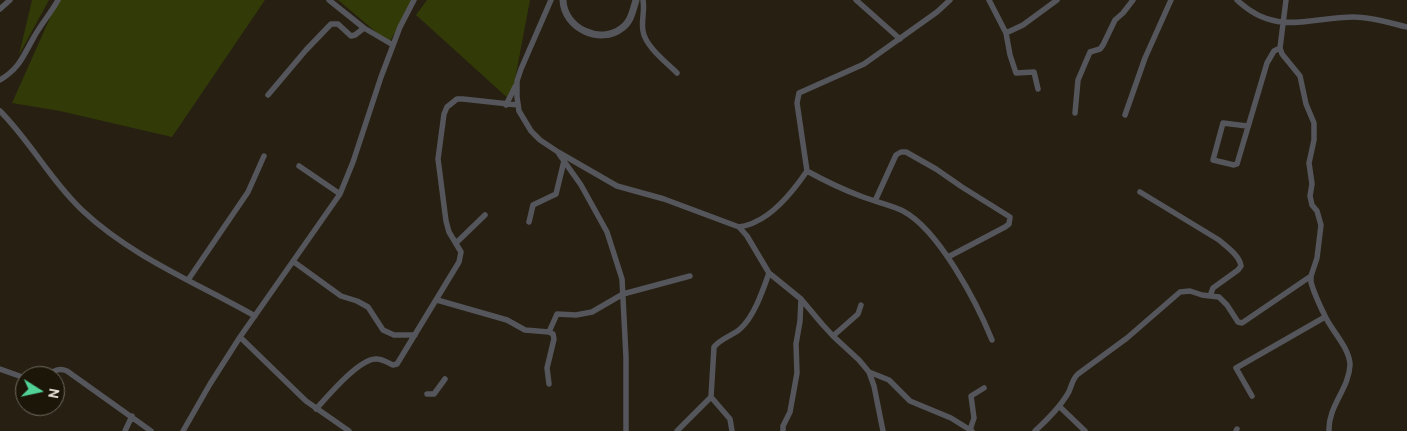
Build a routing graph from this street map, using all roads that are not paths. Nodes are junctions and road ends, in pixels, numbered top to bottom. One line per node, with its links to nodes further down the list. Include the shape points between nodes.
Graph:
1 (10, 0): 17 (street)
2 (58, 0): 26 (street, via 21,62)
3 (329, 0): 20 (street)
4 (414, 0): 23 (street)
5 (551, 0): 27 (street)
6 (563, 0): 7 (street, via 565,12 575,26 603,34 623,28 631,17)
7 (636, 0)
8 (643, 0): 25 (street, via 643,32 652,49)
9 (856, 0): 22 (street)
10 (950, 0): 22 (street)
11 (989, 0): 21 (street)
12 (1057, 0): 21 (street, via 1023,25)
13 (1133, 0): 33 (street, via 1115,20 1100,49 1090,52 1078,80)
14 (1171, 0): 34 (street, via 1145,58)
15 (1237, 0): 18 (street, via 1255,15)
16 (1286, 0): 18 (street)
17 (0, 9)
18 (1282, 22): 19 (street, via 1354,17); 24 (street)
19 (1407, 27)
20 (364, 28): 23 (street); 29 (street, via 352,36 338,24 331,24)
21 (1006, 33): 28 (street, via 1016,72 1034,72)
22 (900, 39): 40 (street, via 864,64 799,93 797,104)
23 (393, 45): 42 (street)
24 (1280, 48): 35 (street, via 1266,63); 52 (street, via 1300,76 1314,123 1314,140 1308,163 1312,184 1310,196 1321,225)
25 (677, 73)
26 (0, 80)
27 (518, 81): 30 (street); 31 (street)
28 (1038, 89)
29 (268, 95)
30 (506, 105): 31 (street); 47 (street, via 457,99 444,114 439,171 446,221)
31 (518, 105): 36 (street, via 531,131)
32 (0, 111): 53 (street, via 84,212 120,240)
33 (1075, 113)
34 (1125, 115)
35 (1248, 126): 35 (street, via 1236,164 1213,160 1222,123)
36 (558, 152): 38 (street); 46 (street, via 616,186)
37 (264, 156): 53 (street, via 248,192)
38 (564, 161): 45 (street, via 556,194 533,205); 54 (street, via 609,237)
39 (299, 166): 42 (street)
40 (807, 172): 43 (street); 46 (street, via 768,213 756,222)
41 (1140, 192): 55 (street, via 1219,240 1240,262 1238,270 1213,288)
42 (340, 194): 49 (street)
43 (875, 201): 48 (street, via 895,207 915,219); 48 (street, via 896,155 906,152 1010,217 1005,227)
44 (485, 214): 47 (street)
45 (529, 222)
46 (739, 227): 50 (street)
47 (456, 243): 57 (street, via 461,256)
48 (948, 258): 65 (street, via 978,308)
49 (294, 262): 59 (street); 62 (street, via 341,296 368,307 383,330 398,335)
50 (769, 273): 56 (street); 75 (street, via 748,321 714,347)
51 (690, 276): 54 (street)
52 (1311, 276): 55 (street, via 1242,323 1237,321 1221,298); 60 (street)
53 (188, 280): 59 (street)
54 (624, 294): 61 (street, via 592,312 557,314); 84 (street)
55 (1210, 296): 76 (street, via 1180,292 1127,338 1078,374)
56 (801, 299): 63 (street); 87 (street, via 796,344 797,372)
57 (436, 300): 61 (street, via 507,320 525,330); 62 (street)
58 (861, 305): 63 (street, via 858,314)
59 (255, 316): 64 (street)
60 (1325, 317): 74 (street, via 1236,368); 91 (street, via 1350,363 1346,382 1331,414)
61 (549, 332): 71 (street, via 554,336 546,368)
62 (414, 335): 77 (street, via 396,364 371,360 349,375)
63 (834, 336): 68 (street)
64 (240, 337): 77 (street); 82 (street)
65 (992, 340)
66 (0, 368): 69 (street)
67 (65, 370): 78 (street)
68 (868, 372): 79 (street, via 889,380 910,402 951,418); 88 (street)
69 (15, 374)
70 (444, 379): 73 (street, via 434,394)
71 (549, 384)
72 (984, 388): 79 (street, via 971,396 974,418)
73 (427, 394)
74 (1252, 396)
75 (711, 397): 85 (street); 86 (street, via 730,419)
76 (1059, 406): 89 (street); 90 (street)
77 (316, 409): 83 (street)
78 (132, 416): 80 (street); 81 (street)
79 (971, 430)
80 (124, 431)
81 (151, 431)
82 (183, 431)
83 (349, 431)
84 (626, 431)
85 (677, 431)
86 (732, 431)
87 (783, 431)
88 (883, 431)
89 (1035, 431)
90 (1085, 431)
91 (1329, 431)

